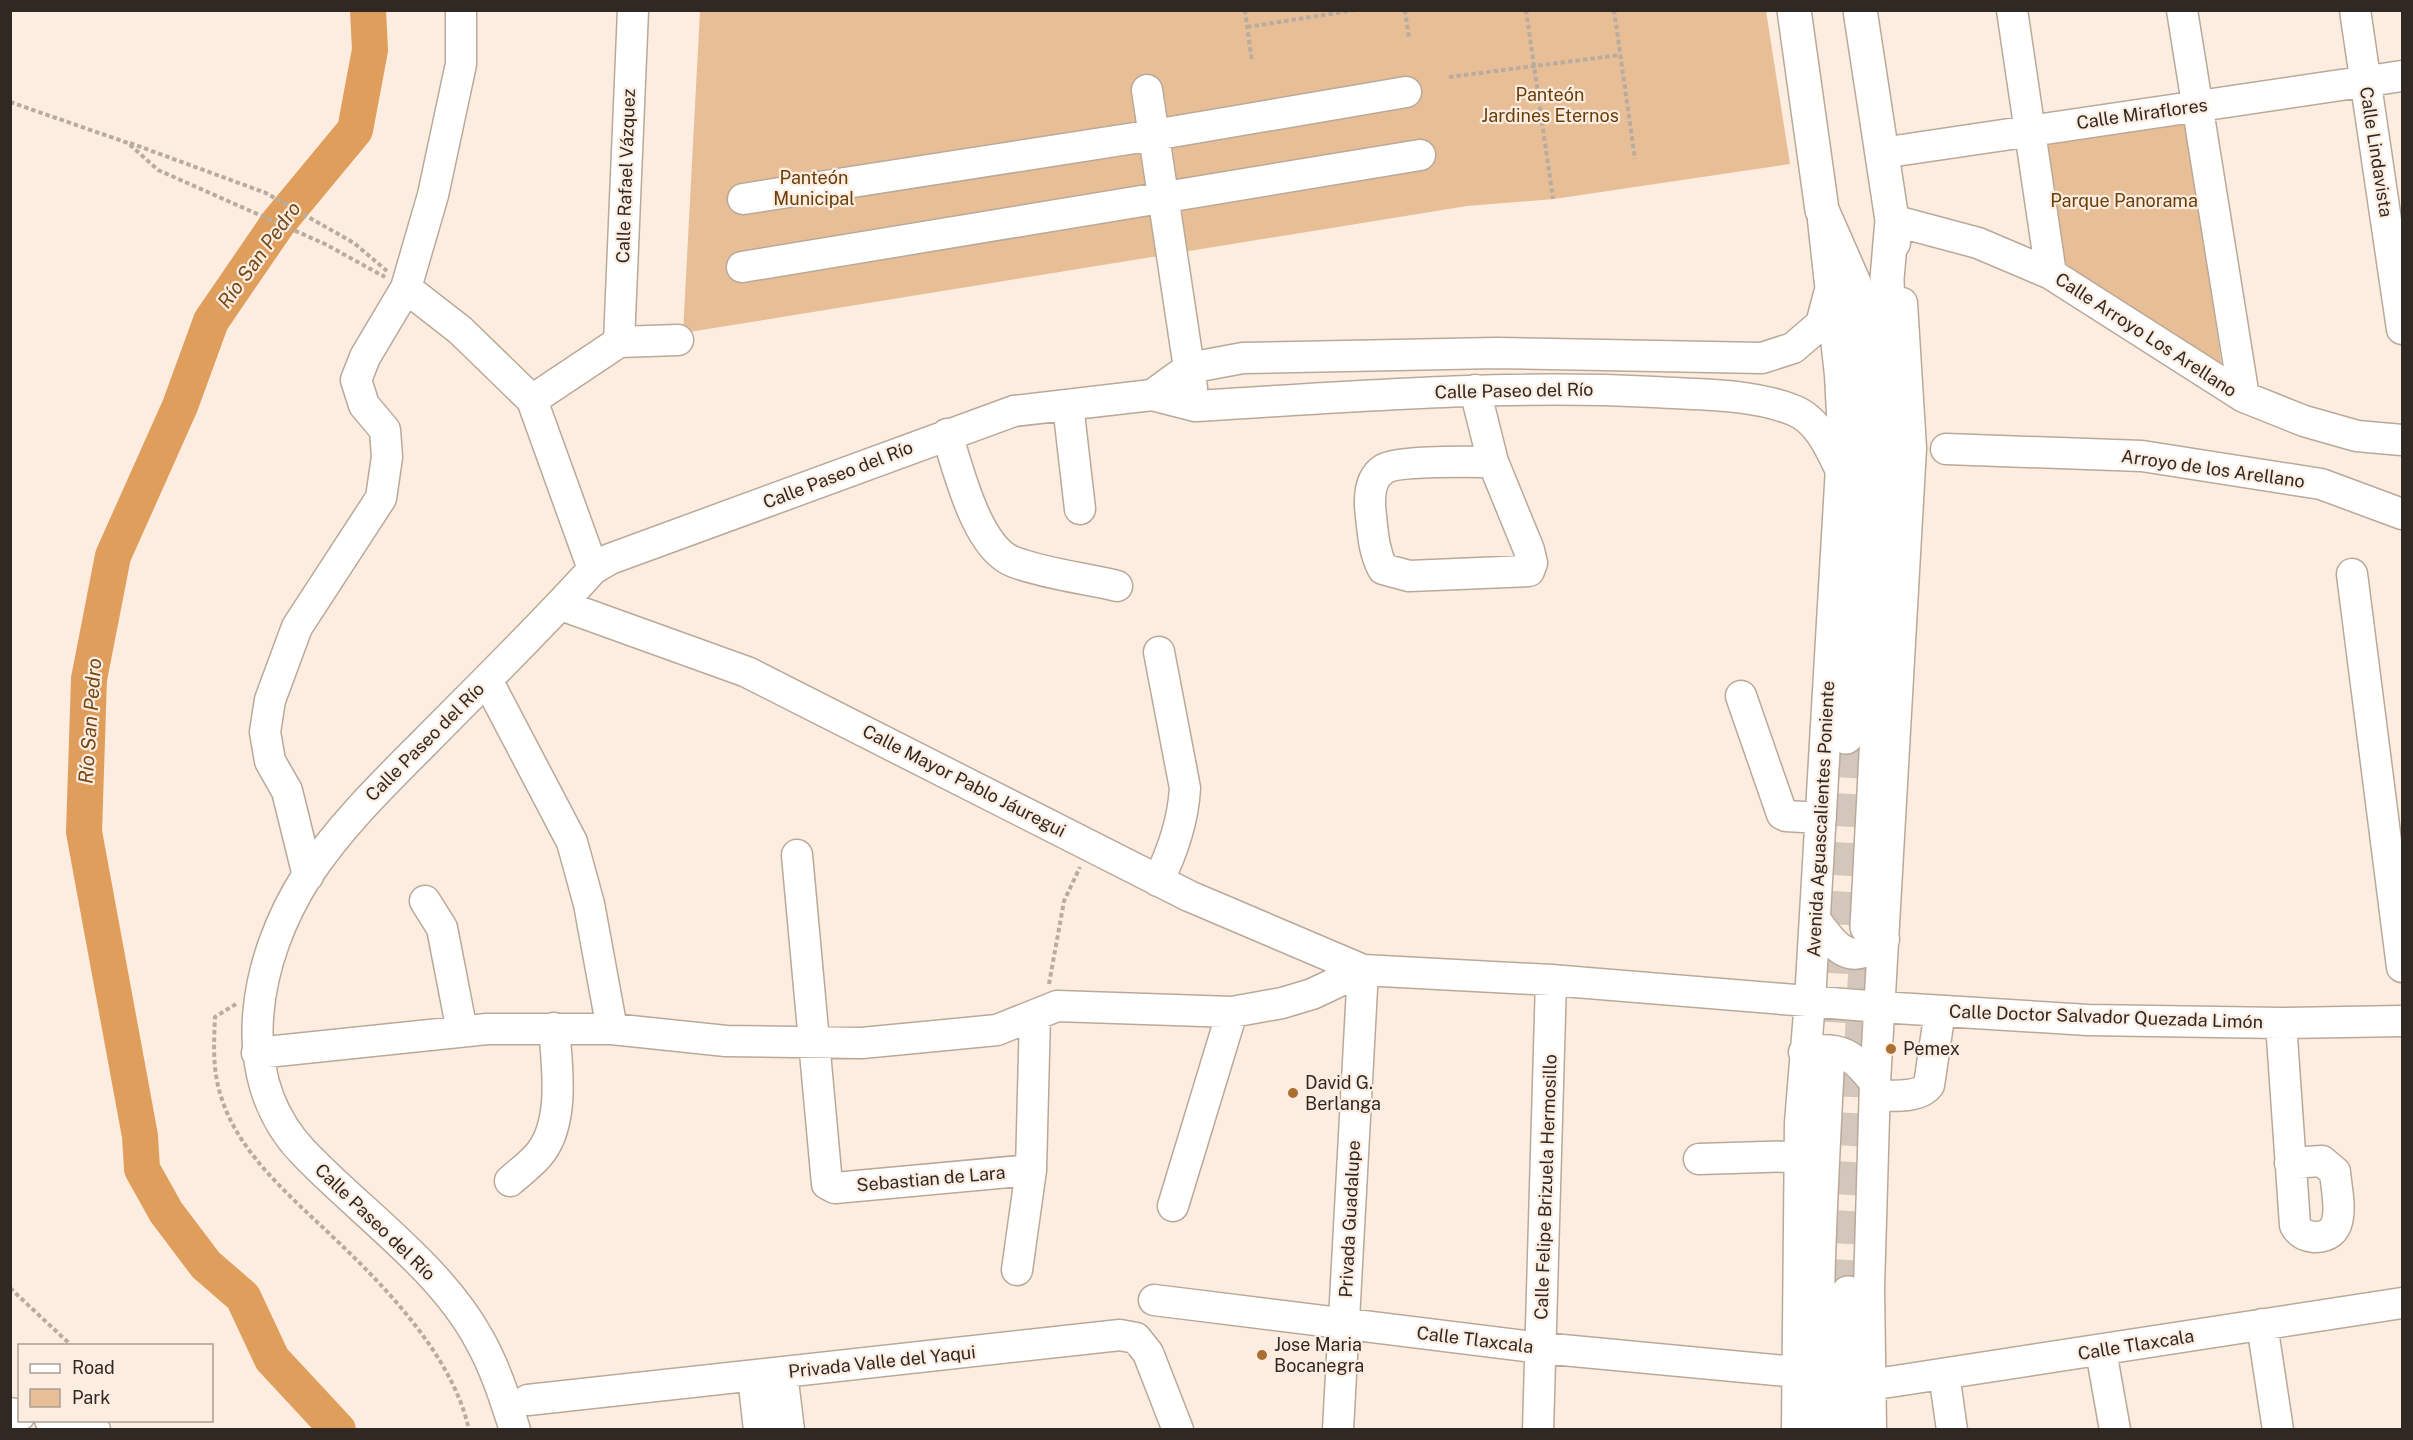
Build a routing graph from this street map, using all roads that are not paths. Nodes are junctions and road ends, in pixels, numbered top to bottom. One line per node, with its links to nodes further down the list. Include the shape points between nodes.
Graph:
1 (461, 10): 23 (street, via 462,64 433,195)
2 (633, 10): 27 (street, Calle Rafael Vázquez)
3 (1794, 10): 19 (main road, Avenida Aguascalientes Poniente)
4 (1860, 10): 15 (main road)
5 (2012, 10): 13 (street)
6 (2182, 10): 12 (street)
7 (2355, 10): 9 (street, Calle Lindavista)
8 (2403, 76): 9 (street, Calle Miraflores)
9 (2365, 81): 12 (street, Calle Miraflores); 25 (street, Calle Lindavista)
10 (1147, 90): 14 (street)
11 (1406, 92): 14 (street)
12 (2197, 106): 13 (street, Calle Miraflores); 31 (street)
13 (2030, 131): 15 (street, Calle Miraflores); 22 (street)
14 (1154, 135): 17 (street); 18 (street)
15 (1882, 153): 20 (main road)
16 (1420, 155): 17 (street)
17 (1164, 197): 21 (street); 28 (street)
18 (743, 199)
19 (1822, 210): 24 (street, Avenida Aguascalientes Poniente); 49 (main road, Avenida Aguascalientes Poniente, via 1854,283 1865,446)
20 (1892, 220): 22 (street, Calle Arroyo Los Arellano, via 1978,243); 56 (main road, via 1887,279 1892,447)
21 (742, 267)
22 (2051, 274): 31 (street, Calle Arroyo Los Arellano)
23 (406, 288): 32 (street, via 460,330); 52 (street, via 365,357 356,380 364,405 384,430 387,457 381,498 297,627 270,700 265,732 270,761 287,790)
24 (1829, 291): 28 (street, Calle Paseo del Río, via 1821,324 1793,348 1762,358 1497,352 1243,358); 39 (street, Avenida Aguascalientes Poniente, via 1840,375)
25 (2403, 329)
26 (678, 340): 27 (street)
27 (619, 342): 32 (street)
28 (1189, 368): 30 (street, Calle Paseo del Río); 34 (street)
29 (1475, 390): 34 (street, Calle Paseo del Río); 38 (street); 39 (street, Calle Paseo del Río, via 1605,390 1764,401 1796,411 1824,435)
30 (1152, 395): 33 (street, Calle Paseo del Río); 34 (street, Calle Paseo del Río)
31 (2244, 398): 36 (street, Calle Arroyo Los Arellano, via 2358,436)
32 (532, 400): 42 (street)
33 (1068, 405): 35 (street, Calle Paseo del Río, via 1014,411); 40 (street)
34 (1195, 406)
35 (947, 434): 42 (street, Calle Paseo del Río, via 610,559); 44 (street, via 964,487 990,545 1012,562)
36 (2403, 440)
37 (1946, 449): 41 (street, Arroyo de los Arellano, via 2142,456 2321,484)
38 (1493, 462): 38 (street, via 1529,550 1529,571 1408,576 1383,569 1376,555 1369,501 1373,481 1384,469)
39 (1842, 473): 50 (street, Avenida Aguascalientes Poniente)
40 (1080, 509)
41 (2403, 514)
42 (593, 569): 45 (street, Calle Paseo del Río)
43 (2352, 574): 57 (street)
44 (1117, 586)
45 (561, 605): 47 (street, Calle Paseo del Río); 53 (street, Calle Mayor Pablo Jáuregui, via 747,672)
46 (1159, 652): 53 (street, via 1185,788 1184,810 1173,851)
47 (487, 680): 52 (street, Calle Paseo del Río, via 367,800); 68 (street, via 572,842)
48 (1741, 696): 50 (street, via 1782,814)
49 (1846, 738)
50 (1821, 818): 55 (street, Avenida Aguascalientes Poniente)
51 (797, 855): 70 (street)
52 (308, 876): 71 (street, Calle Paseo del Río, via 288,910 262,987)
53 (1158, 881): 58 (street, Calle Mayor Pablo Jáuregui)
54 (425, 902): 69 (street, via 442,928)
55 (1815, 920): 56 (street, via 1835,946 1845,952 1868,951); 60 (street, Avenida Aguascalientes Poniente)
56 (1875, 933): 61 (street)
57 (2403, 967)
58 (1363, 970): 59 (street, Calle Doctor Salvador Quezada Limón); 64 (street, via 1312,994); 85 (street, Privada Guadalupe)
59 (1551, 980): 60 (street, Calle Doctor Salvador Quezada Limón); 86 (street, Calle Felipe Brizuela Hermosillo)
60 (1810, 1000): 61 (street, Calle Doctor Salvador Quezada Limón); 72 (street, Avenida Aguascalientes Poniente)
61 (1880, 1007): 62 (street, Calle Doctor Salvador Quezada Limón); 73 (street)
62 (1940, 1011): 66 (street, Calle Doctor Salvador Quezada Limón, via 2088,1020); 73 (street, via 1925,1090 1918,1094)
63 (1040, 1012): 64 (street, via 1057,1006); 70 (street, via 997,1030); 77 (street)
64 (1232, 1012): 79 (street)
65 (2403, 1021): 66 (street, Calle Doctor Salvador Quezada Limón)
66 (2281, 1023): 76 (street)
67 (554, 1028): 68 (street); 69 (street); 78 (street, via 559,1090 553,1123 542,1152)
68 (612, 1029): 70 (street, via 726,1041)
69 (462, 1031): 71 (street)
70 (814, 1044): 77 (street, Sebastian de Lara, via 830,1187)
71 (257, 1053): 96 (street, Calle Paseo del Río, via 266,1092 300,1149 429,1273 457,1306 480,1340)
72 (1816, 1062): 73 (street, via 1839,1050 1862,1065); 74 (street, Avenida Aguascalientes Poniente); 103 (main road, Avenida Aguascalientes Poniente)
73 (1875, 1089): 92 (street)
74 (1800, 1156): 75 (street); 88 (street, Avenida Aguascalientes Poniente)
75 (1699, 1159)
76 (2290, 1163)
77 (1031, 1170): 80 (street)
78 (510, 1181)
79 (1173, 1206)
80 (1017, 1270)
81 (1848, 1293): 104 (main road)
82 (1154, 1300): 85 (street, Calle Tlaxcala)
83 (2403, 1303): 84 (street, Calle Tlaxcala)
84 (2262, 1324): 87 (street, Calle Tlaxcala); 108 (street)
85 (1344, 1325): 86 (street, Calle Tlaxcala); 100 (street, Privada Guadalupe)
86 (1541, 1348): 88 (street, Calle Tlaxcala); 101 (street, Calle Felipe Brizuela Hermosillo)
87 (2102, 1351): 90 (street, Calle Tlaxcala); 107 (street)
88 (1796, 1372): 102 (street, Avenida Aguascalientes Poniente)
89 (782, 1373): 91 (street, Privada Valle del Yaqui); 98 (street); 99 (street, Privada Valle del Yaqui, via 1120,1335 1136,1338 1148,1353)
90 (1944, 1374): 92 (street, Calle Tlaxcala); 106 (street)
91 (753, 1376): 93 (street, Privada Valle del Yaqui); 97 (street)
92 (1870, 1385): 105 (street)
93 (528, 1400)
94 (59, 1422): 95 (street)
95 (95, 1430)
96 (515, 1430)
97 (759, 1430)
98 (789, 1430)
99 (1178, 1430)
100 (1338, 1430)
101 (1538, 1430)
102 (1797, 1430)
103 (1818, 1430)
104 (1849, 1430)
105 (1871, 1430)
106 (1952, 1430)
107 (2115, 1430)
108 (2278, 1430)

